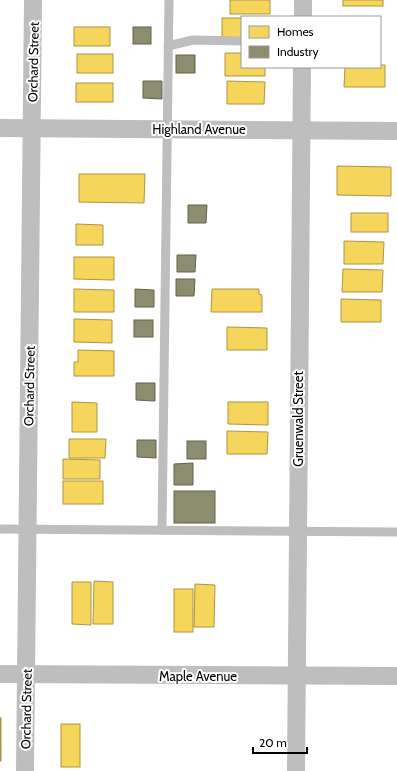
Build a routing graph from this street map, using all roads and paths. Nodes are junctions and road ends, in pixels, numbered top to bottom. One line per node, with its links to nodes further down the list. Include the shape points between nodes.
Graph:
1 (33, 0): 9 (street, Orchard Street)
2 (169, 0): 6 (lane)
3 (303, 0): 4 (street)
4 (303, 16)
5 (241, 41): 6 (lane, via 193,40)
6 (168, 46): 10 (lane)
7 (302, 68): 11 (street, Gruenwald Street)
8 (0, 128): 9 (street, Highland Avenue)
9 (32, 128): 10 (street, Highland Avenue); 14 (street, Orchard Street)
10 (167, 129): 11 (street, Highland Avenue); 15 (lane)
11 (301, 130): 12 (street, Highland Avenue); 16 (street, Gruenwald Street)
12 (397, 131)
13 (0, 529): 14 (lane)
14 (28, 529): 15 (lane); 19 (street, Orchard Street)
15 (162, 530): 16 (lane)
16 (298, 532): 17 (lane); 20 (street, Gruenwald Street)
17 (397, 532)
18 (0, 674): 19 (street, Maple Avenue)
19 (26, 674): 20 (street, Maple Avenue); 22 (street, Orchard Street)
20 (296, 676): 21 (street, Maple Avenue); 23 (street, Gruenwald Street)
21 (397, 676)
22 (25, 771)
23 (296, 771)

